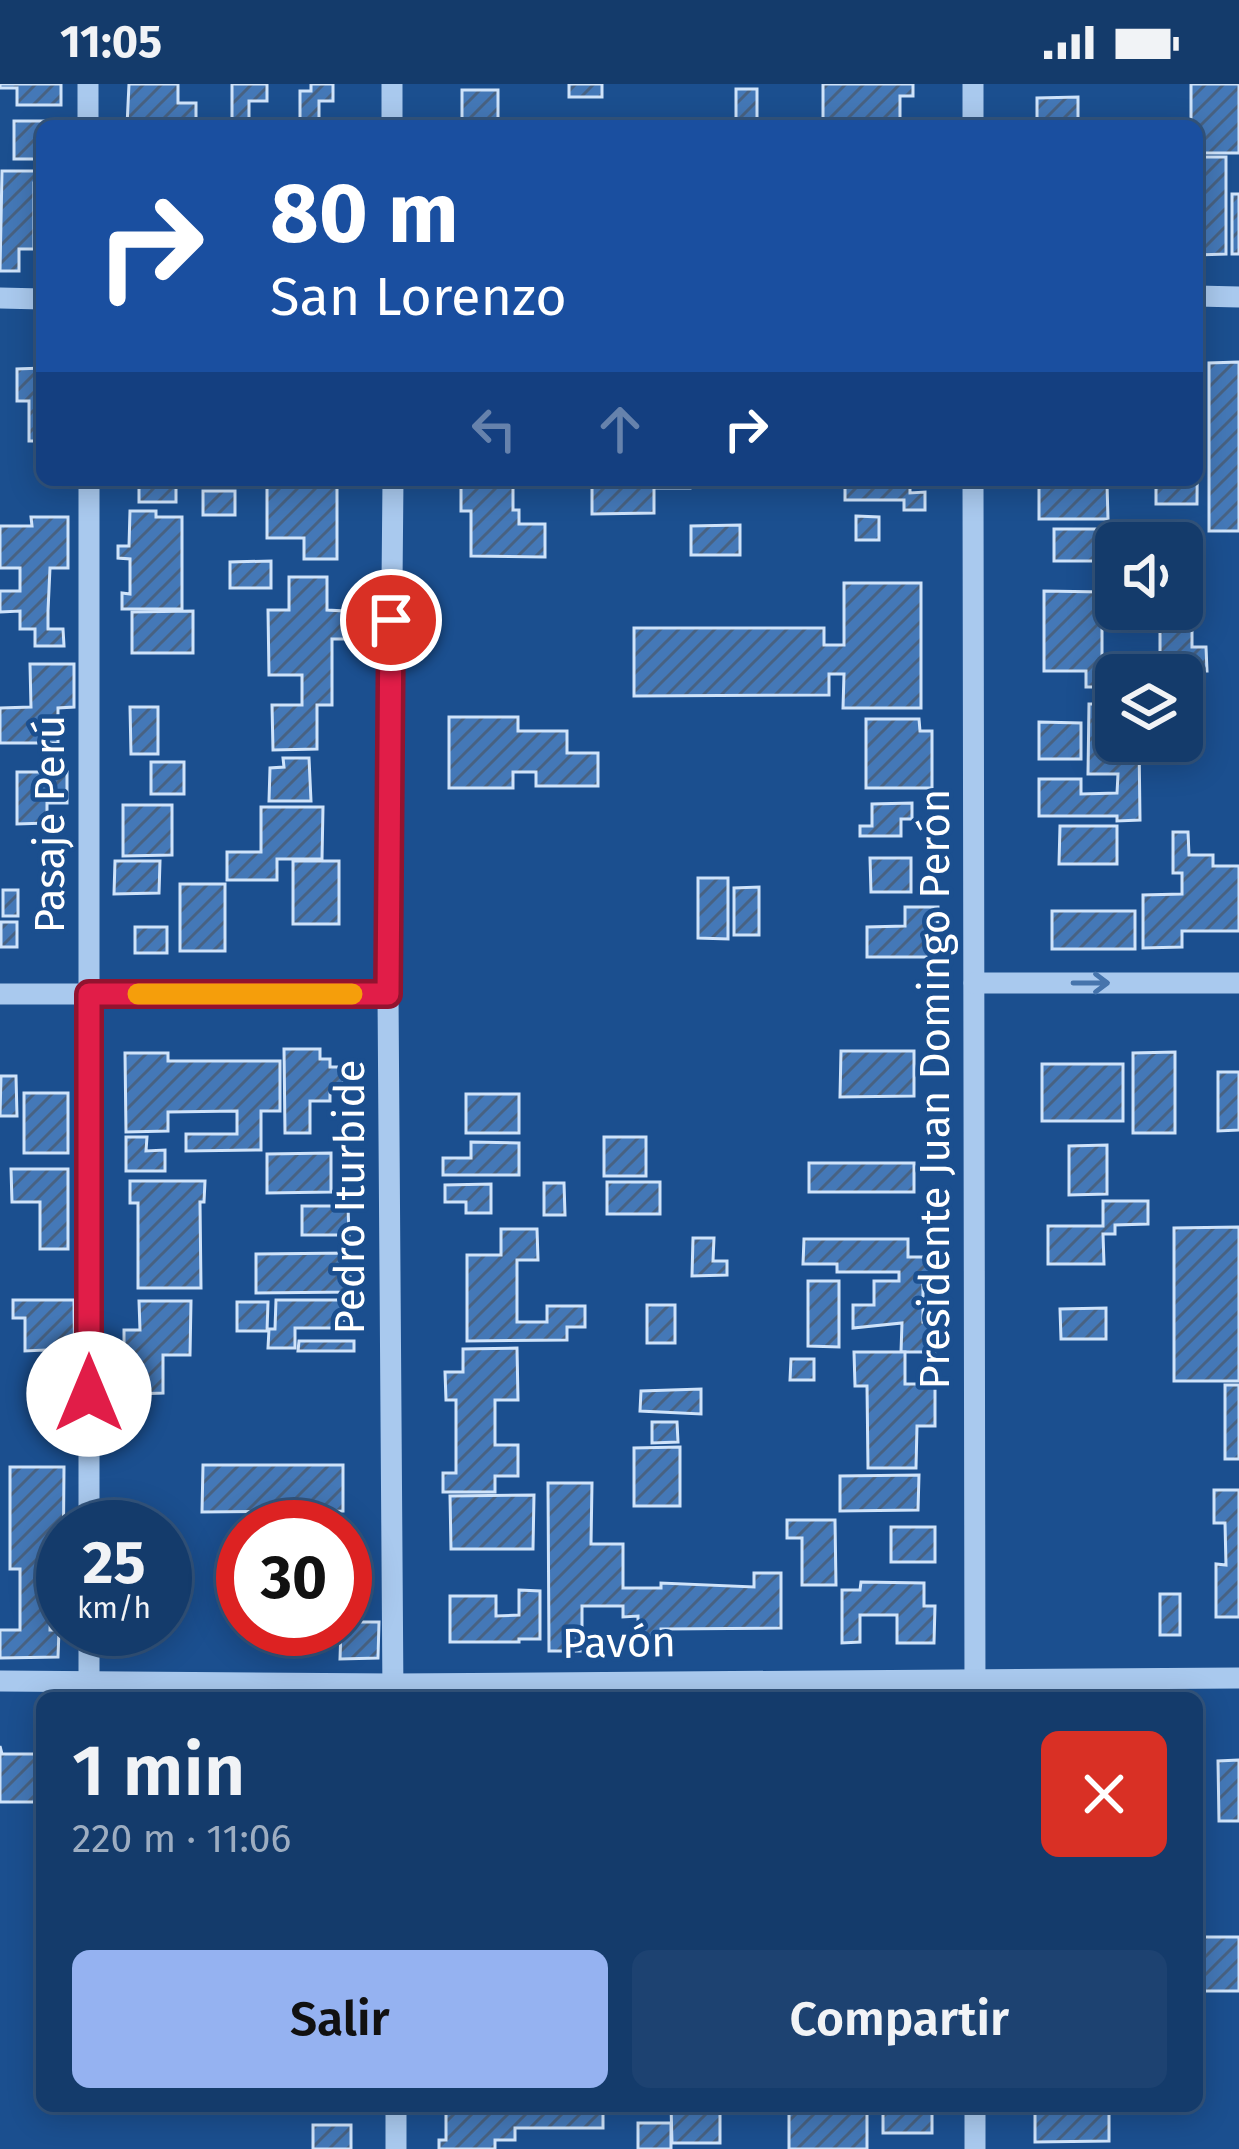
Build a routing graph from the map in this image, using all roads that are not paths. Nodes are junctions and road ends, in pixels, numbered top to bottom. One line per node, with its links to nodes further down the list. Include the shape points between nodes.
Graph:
1 (88, 84): 4 (street)
2 (392, 84): 5 (street)
3 (973, 84): 6 (street)
4 (88, 120)
5 (392, 120)
6 (973, 120)
7 (1203, 296): 8 (street)
8 (1239, 297)
9 (0, 298): 10 (street)
10 (36, 299)
11 (89, 486): 17 (street, Pasaje Perú)
12 (393, 486): 18 (street, Pedro Iturbide)
13 (973, 486): 14 (street, Presidente Juan Domingo Perón)
14 (974, 982): 15 (street, one-way to 15); 24 (street, Presidente Juan Domingo Perón)
15 (1239, 982)
16 (0, 994): 17 (street)
17 (89, 994): 18 (street); 19 (street, Pasaje Perú)
18 (388, 994): 25 (street, Pedro Iturbide)
19 (89, 1500)
20 (89, 1656): 23 (street)
21 (1239, 1678): 24 (street, Pavón)
22 (0, 1681): 23 (street, Pavón)
23 (89, 1682): 25 (street, Pavón)
24 (975, 1688): 25 (street, Pavón)
25 (393, 1691)
26 (396, 2112): 28 (street)
27 (975, 2112): 29 (street)
28 (396, 2149)
29 (975, 2149)

